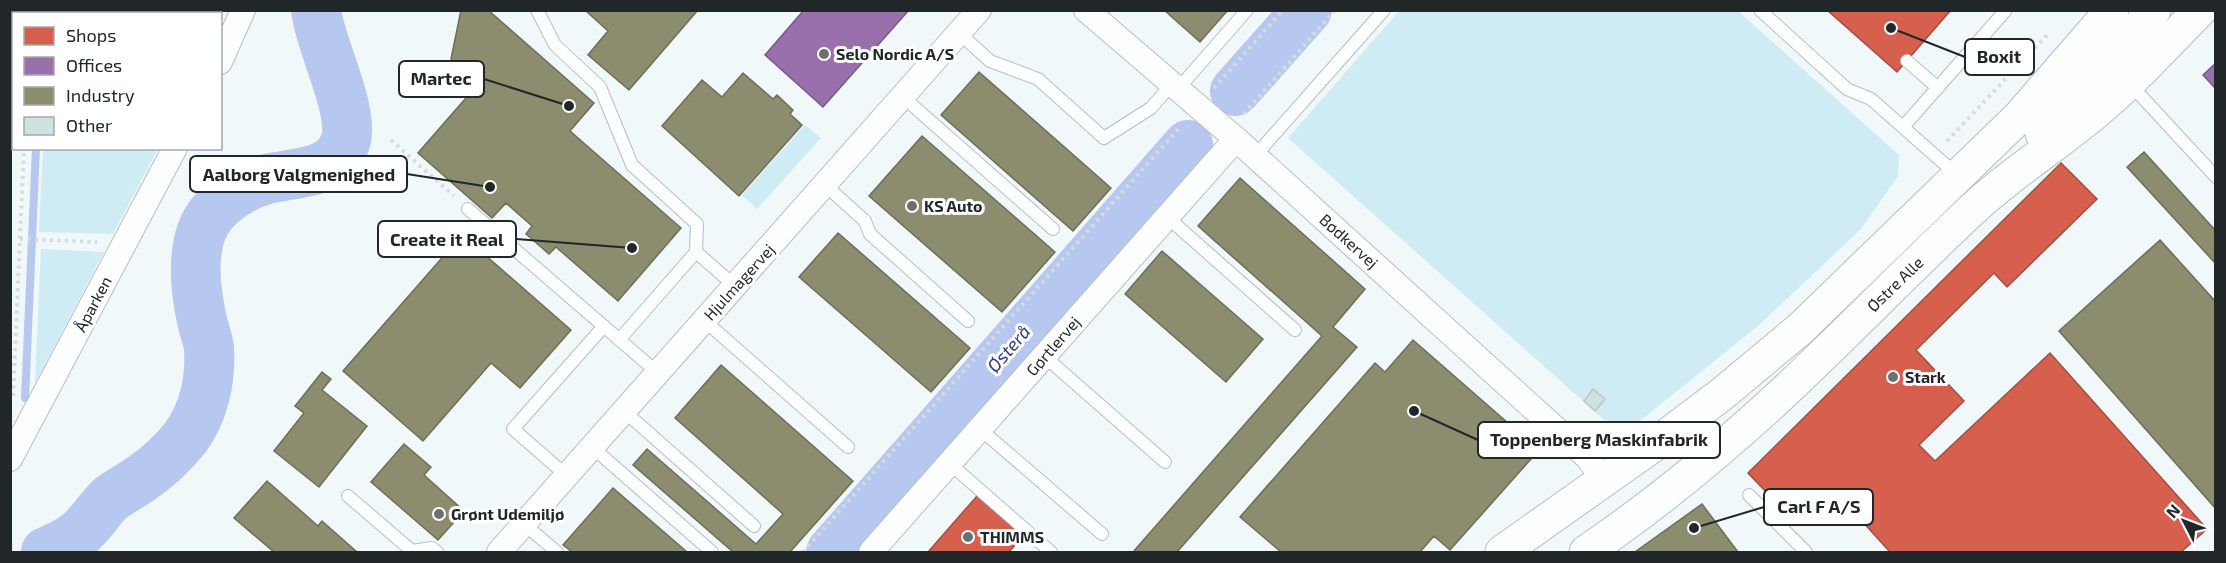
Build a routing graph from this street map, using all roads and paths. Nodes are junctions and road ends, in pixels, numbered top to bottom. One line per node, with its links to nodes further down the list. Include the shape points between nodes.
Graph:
1 (243, 10): 16 (street)
2 (537, 10): 39 (lane, via 555,45 600,87 632,165 697,224)
3 (980, 10): 15 (street, Hjulmagervej)
4 (1086, 10): 19 (street, Bødkervej)
5 (1247, 10): 19 (lane)
6 (1283, 10): 22 (path)
7 (1335, 10): 24 (path)
8 (1384, 10): 29 (lane)
9 (1760, 10): 23 (lane, via 1847,89 1871,99)
10 (2006, 10): 20 (lane)
11 (2112, 10): 30 (street, Østre Alle, via 2019,117)
12 (2154, 10): 33 (street)
13 (2200, 10): 18 (street, Østre Alle)
14 (2049, 32): 26 (path)
15 (959, 33): 19 (lane, via 990,61 1038,79 1104,138 1151,108); 21 (street, Hjulmagervej)
16 (222, 57)
17 (1907, 61): 20 (lane)
18 (2129, 83): 31 (lane); 33 (street, Østre Alle)
19 (1175, 86): 22 (street, Bødkervej)
20 (1938, 88): 23 (lane)
21 (903, 97): 32 (street, Hjulmagervej); 36 (lane)
22 (1198, 106): 24 (street, Bødkervej); 68 (path)
23 (1904, 127): 30 (lane)
24 (1232, 136): 29 (street, Bødkervej); 35 (street, Gørtlervej)
25 (391, 140): 34 (path)
26 (1943, 145)
27 (24, 150): 37 (path)
28 (174, 150): 38 (street, Åparken)
29 (1255, 156): 57 (street, Bødkervej, via 1587,457)
30 (1959, 176): 57 (street, Østre Alle, via 1800,329 1722,394)
31 (2216, 177)
32 (825, 185): 40 (street, Hjulmagervej); 42 (lane, via 865,222 870,234)
33 (1976, 206): 72 (street, Østre Alle, via 1715,454)
34 (468, 208): 43 (lane)
35 (1167, 218): 44 (lane); 46 (street, Gørtlervej)
36 (1053, 229)
37 (21, 239): 38 (path); 48 (path)
38 (124, 243): 53 (street, Åparken)
39 (696, 252): 40 (lane); 45 (lane)
40 (735, 286): 41 (street, Hjulmagervej)
41 (705, 321): 47 (street, Hjulmagervej); 52 (lane)
42 (968, 321)
43 (604, 326): 45 (lane); 56 (lane, via 513,429)
44 (1295, 330)
45 (620, 340): 47 (lane)
46 (1044, 356): 50 (street, Gørtlervej); 54 (lane)
47 (658, 373): 49 (street, Hjulmagervej)
48 (13, 400)
49 (624, 411): 51 (street, Hjulmagervej); 61 (lane)
50 (980, 429): 55 (street, Gørtlervej); 62 (lane)
51 (592, 447): 56 (street, Hjulmagervej); 67 (lane)
52 (848, 447)
53 (10, 459)
54 (1165, 462)
55 (949, 464): 69 (street, Gørtlervej); 70 (lane)
56 (567, 476): 60 (street, Hjulmagervej)
57 (1604, 480): 71 (street, Østre Alle)
58 (1749, 495): 73 (lane)
59 (348, 496): 63 (lane)
60 (524, 524): 65 (street, Hjulmagervej); 66 (lane)
61 (754, 526)
62 (1102, 534)
63 (411, 552): 64 (lane, via 432,548)
64 (437, 552)
65 (499, 552)
66 (557, 552)
67 (712, 552)
68 (803, 552)
69 (871, 552)
70 (1051, 552)
71 (1502, 552)
72 (1586, 552)
73 (1806, 552)

